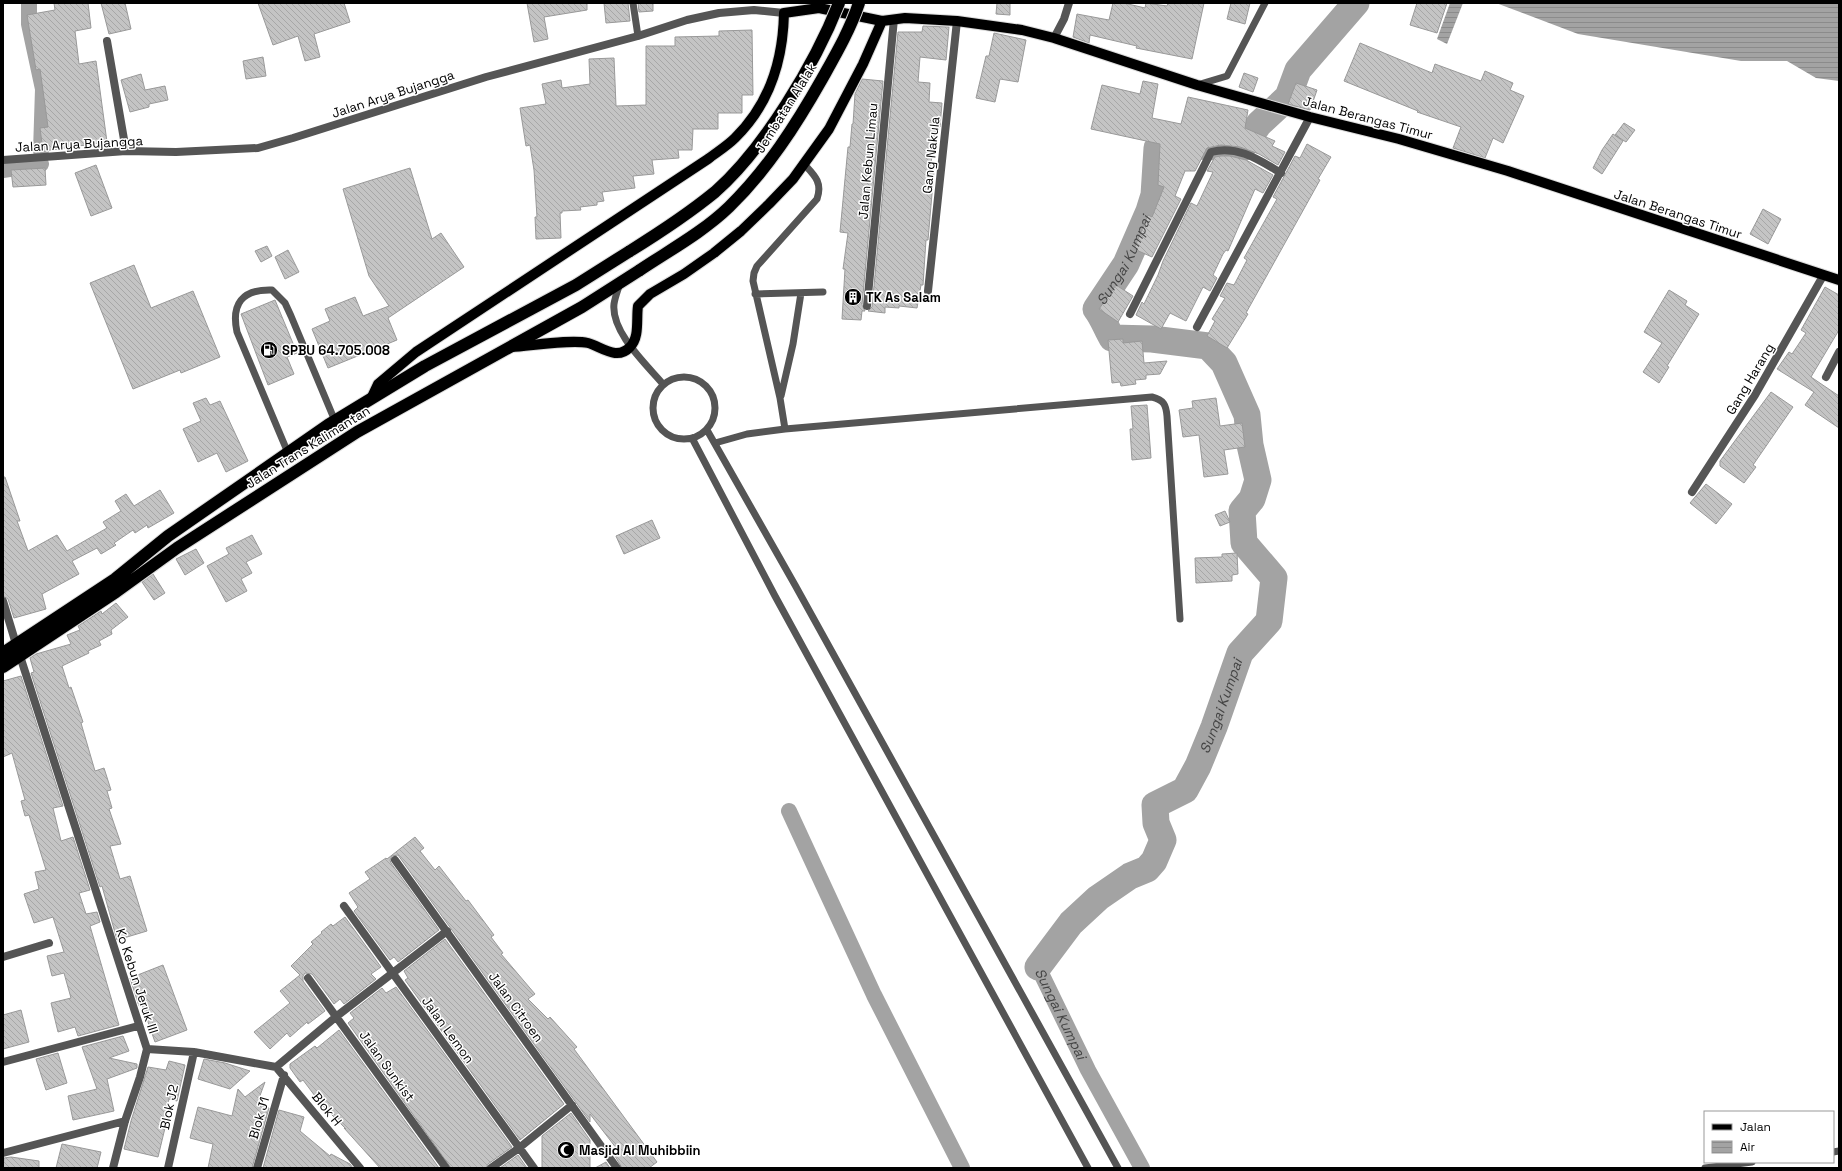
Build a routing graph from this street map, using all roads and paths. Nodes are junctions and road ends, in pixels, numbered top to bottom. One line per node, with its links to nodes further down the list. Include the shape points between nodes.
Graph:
1 (633, 3): 10 (lane)
2 (839, 3): 19 (highway, Jembatan Alalak, bridge, via 823,39 788,100 739,168 694,208)
3 (859, 3): 20 (highway, Jembatan Alalak, bridge, via 840,47 803,112 759,174 729,207 703,228)
4 (1068, 3): 11 (street, via 1064,19)
5 (1265, 3): 13 (lane, via 1227,76)
6 (784, 13): 8 (main road, via 819,8); 10 (street, Jalan Arya Bujangga, via 754,10 719,13 687,20); 37 (main road, via 784,34 772,85 748,124 733,139 708,159 416,352 378,384)
7 (894, 19): 8 (main road, Jalan Berangas Timur); 9 (main road, Jalan Berangas Timur); 28 (street, Jalan Kebun Limau)
8 (882, 21): 17 (main road, via 829,129)
9 (957, 22): 11 (main road, Jalan Berangas Timur, via 1022,30); 24 (street, Gang Nakula)
10 (638, 36): 15 (street, Jalan Arya Bujangga, via 486,77 258,148 176,152)
11 (1054, 38): 13 (main road, Jalan Berangas Timur)
12 (107, 41): 15 (street)
13 (1197, 85): 14 (main road, Jalan Berangas Timur)
14 (1310, 117): 18 (street); 21 (main road, Jalan Berangas Timur, via 1508,171)
15 (126, 151): 16 (street, Jalan Arya Bujangga)
16 (3, 160)
17 (803, 163): 27 (lane, via 818,182 820,190 817,199 757,266 753,281); 32 (main road, via 792,179 741,231 684,274 650,294 638,306 637,331)
18 (1281, 173): 29 (street, via 1248,154 1228,150 1211,152); 30 (street)
19 (630, 251): 37 (highway, Jalan Trans Kalimantan, via 576,285 425,366)
20 (640, 270): 23 (highway, Jalan Trans Kalimantan)
21 (1823, 276): 22 (main road, Jalan Berangas Timur); 44 (street, Gang Harang, via 1755,395)
22 (1839, 280)
23 (620, 283): 31 (highway, Jalan Trans Kalimantan); 32 (lane, via 614,304 614,316)
24 (928, 291)
25 (823, 292): 26 (lane)
26 (801, 293): 27 (lane); 36 (lane, via 793,344)
27 (755, 294): 36 (lane)
28 (867, 306)
29 (1130, 314)
30 (1197, 327)
31 (509, 347): 32 (main road, via 587,343 616,354); 49 (highway, Jalan Trans Kalimantan, via 357,432 177,548)
32 (631, 347): 35 (lane)
33 (1839, 352): 34 (street)
34 (1826, 377)
35 (663, 384): 40 (lane, via 681,376 694,377 705,383 716,405 715,417); 41 (lane, via 654,398 652,411 656,422 664,432 674,438)
36 (780, 398): 39 (lane)
37 (371, 399): 38 (highway, Jalan Trans Kalimantan)
38 (335, 421): 43 (highway, Jalan Trans Kalimantan); 43 (lane, via 285,303 272,290 263,289 246,295 236,309 238,332)
39 (785, 429): 42 (lane, via 747,434); 46 (lane, via 1152,397 1158,399 1166,407 1167,416)
40 (707, 430): 41 (lane); 42 (lane)
41 (692, 438): 78 (lane, via 775,596)
42 (715, 443): 79 (lane)
43 (288, 453): 47 (highway, Jalan Trans Kalimantan, via 168,536 115,578)
44 (1692, 492)
45 (3, 601): 47 (street)
46 (1180, 620)
47 (16, 644): 48 (highway, Jalan Trans Kalimantan)
48 (3, 653)
49 (20, 656): 50 (highway, Jalan Trans Kalimantan); 59 (street, Ko Kebun Jeruk III)
50 (3, 667)
51 (395, 860): 53 (street, Jalan Citroen)
52 (344, 906): 56 (street, Jalan Lemon)
53 (447, 931): 56 (street); 65 (street, Jalan Citroen)
54 (49, 943): 55 (street)
55 (3, 957)
56 (392, 973): 58 (street); 67 (street, Jalan Lemon)
57 (308, 978): 58 (street, Jalan Sunkist)
58 (337, 1016): 63 (street); 74 (street, Jalan Sunkist)
59 (138, 1026): 60 (street, Ko Kebun Jeruk III); 62 (street)
60 (147, 1049): 61 (street, Ko Kebun Jeruk III); 66 (street)
61 (194, 1052): 63 (street, Ko Kebun Jeruk III); 71 (street, Blok J2)
62 (3, 1062)
63 (276, 1066): 64 (street, Blok H)
64 (284, 1075): 72 (street, Blok J1); 73 (street, Blok H)
65 (572, 1105): 67 (street); 77 (street, Jalan Citroen)
66 (125, 1121): 68 (street); 70 (street)
67 (519, 1148): 75 (street); 76 (street, Jalan Lemon)
68 (3, 1153)
69 (1744, 1163): 80 (lane)
70 (113, 1168)
71 (168, 1168)
72 (257, 1168)
73 (360, 1168)
74 (446, 1168)
75 (491, 1168)
76 (534, 1168)
77 (618, 1168)
78 (1088, 1168)
79 (1118, 1168)
80 (1705, 1168)

